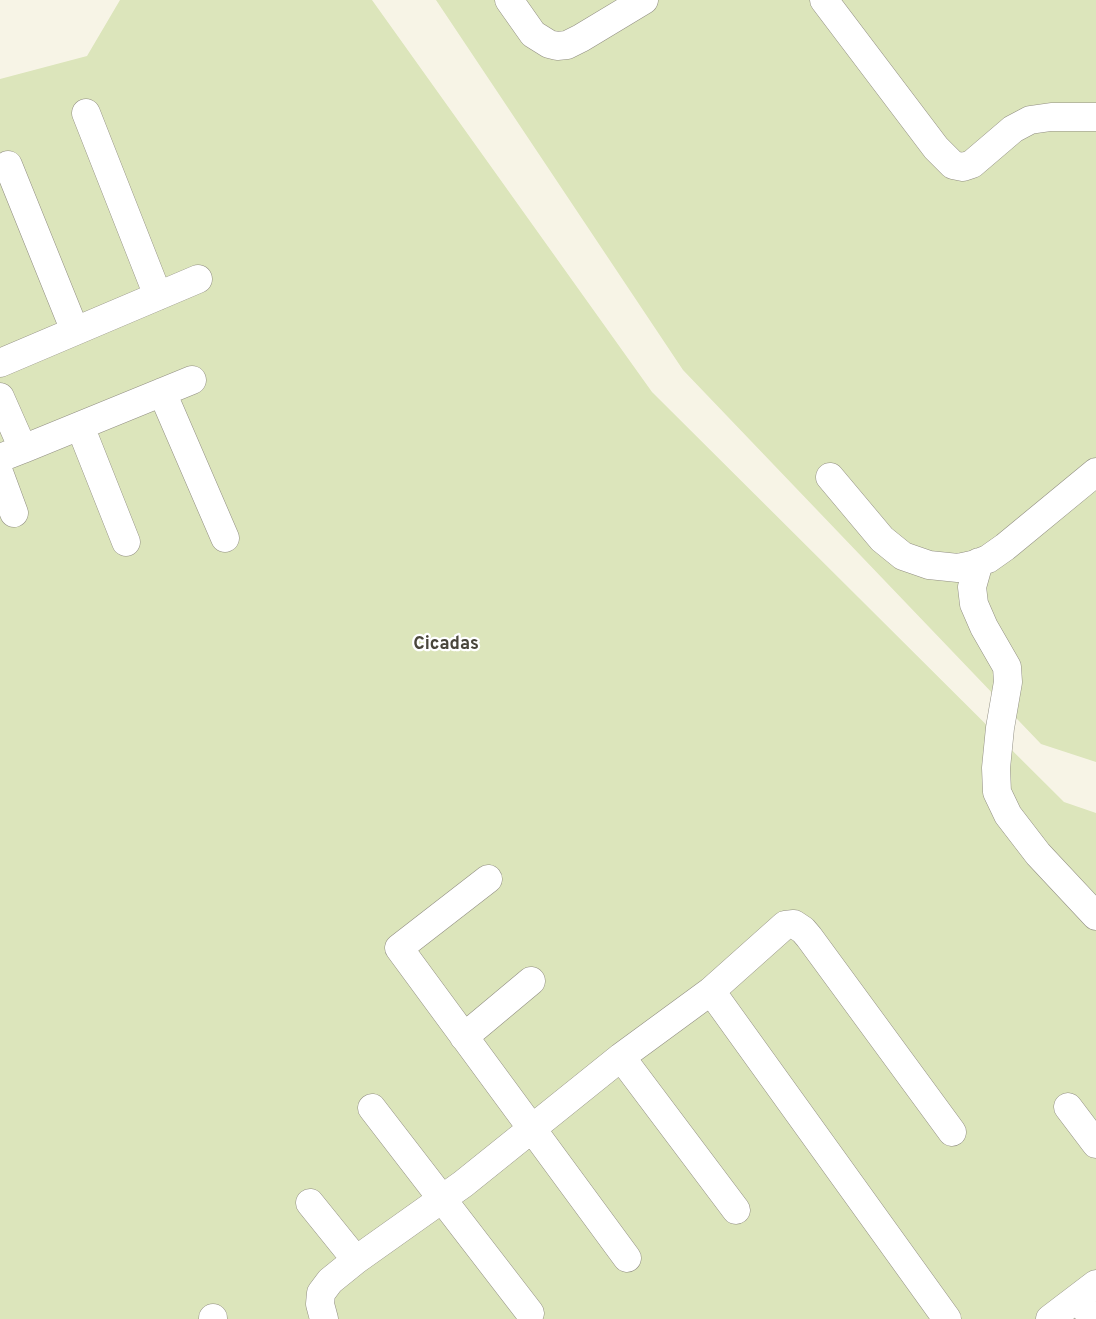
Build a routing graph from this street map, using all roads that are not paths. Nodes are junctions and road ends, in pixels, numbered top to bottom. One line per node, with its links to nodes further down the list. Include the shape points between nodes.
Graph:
1 (510, 0): 2 (street, via 533,34 557,46 581,38)
2 (644, 0)
3 (824, 0): 5 (street, via 936,148 953,165 963,167 972,164 1030,120)
4 (86, 113): 8 (street)
5 (1096, 117)
6 (8, 165): 9 (street)
7 (198, 279): 8 (street)
8 (158, 296): 9 (street)
9 (75, 331): 10 (street)
10 (0, 363)
11 (192, 380): 12 (street)
12 (162, 392): 14 (street); 20 (street)
13 (0, 398): 15 (street)
14 (80, 426): 15 (street); 21 (street)
15 (12, 453)
16 (1096, 472): 22 (street, via 1005,547)
17 (0, 476): 19 (street)
18 (830, 477): 22 (street, via 882,539 903,556 928,565 958,568)
19 (14, 513)
20 (225, 538)
21 (126, 542)
22 (979, 562): 24 (street, via 972,587 974,604 1007,667 1008,682 996,768 998,792 1008,815 1038,854)
23 (488, 879): 27 (street, via 399,948)
24 (1096, 916)
25 (531, 981): 27 (street)
26 (711, 991): 28 (street); 32 (street, via 785,925 794,924 803,930); 42 (street)
27 (464, 1037): 31 (street)
28 (621, 1057): 31 (street); 36 (street)
29 (372, 1108): 34 (street)
30 (1068, 1108): 33 (street)
31 (531, 1129): 34 (street); 37 (street)
32 (952, 1132)
33 (1096, 1144)
34 (441, 1199): 38 (street); 40 (street)
35 (310, 1203): 38 (street)
36 (736, 1210)
37 (627, 1258)
38 (356, 1260): 41 (street, via 321,1293)
39 (1089, 1300): 43 (street)
40 (530, 1313)
41 (324, 1319)
42 (947, 1319)
43 (1050, 1319)

